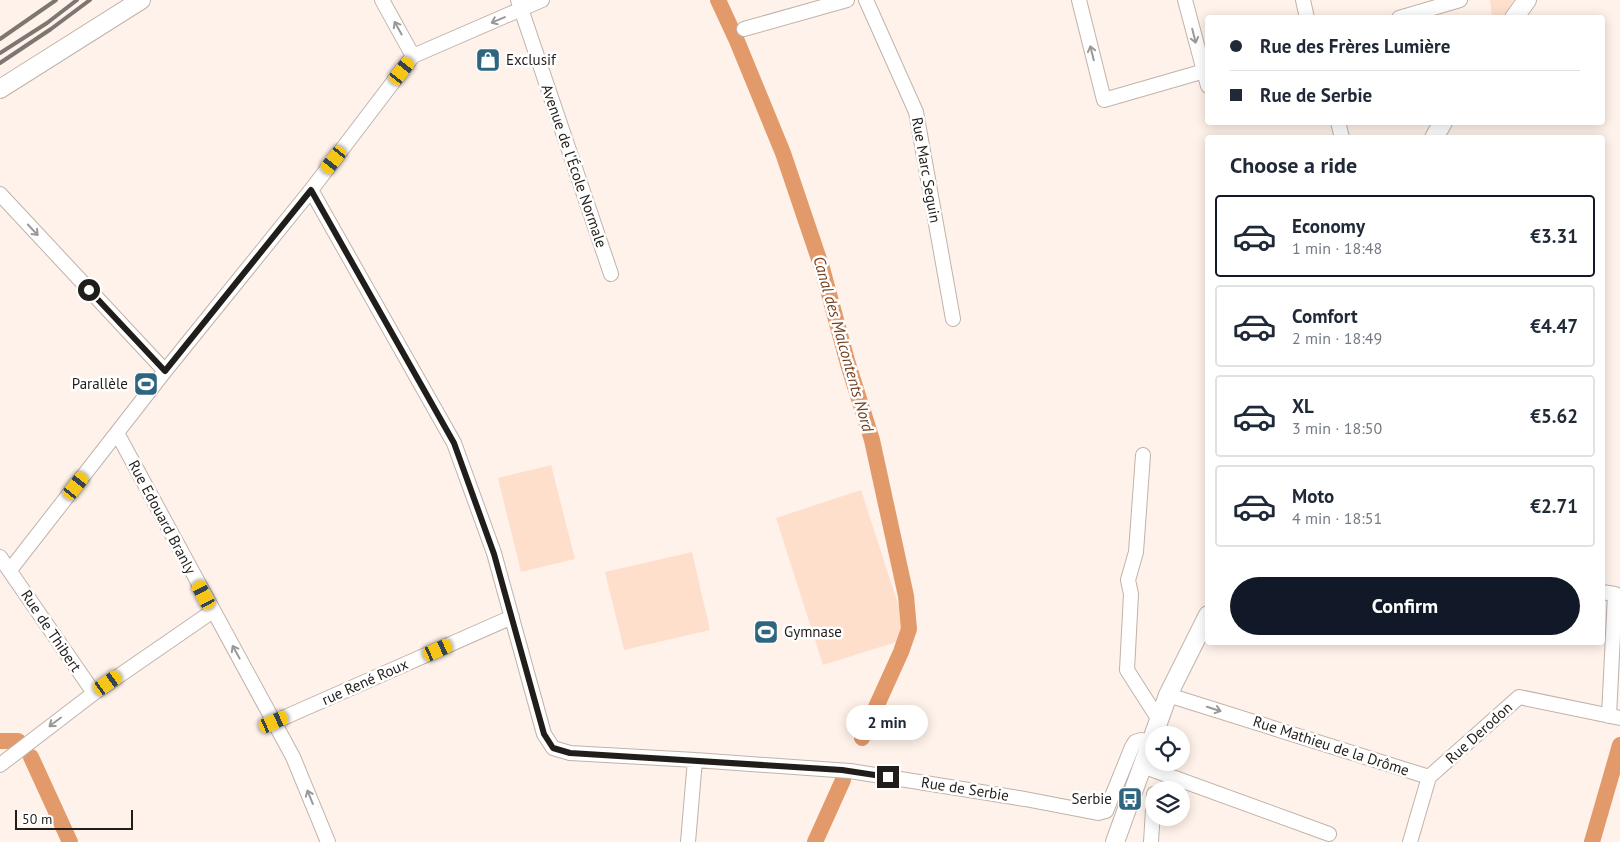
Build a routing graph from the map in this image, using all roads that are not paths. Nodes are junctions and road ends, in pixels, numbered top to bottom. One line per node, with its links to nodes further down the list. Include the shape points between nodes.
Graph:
1 (141, 0): 18 (street)
2 (382, 0): 16 (street, one-way to 2)
3 (542, 0): 11 (street)
4 (847, 0): 15 (street)
5 (866, 0): 22 (street, Rue Marc Seguin, via 916,112)
6 (1079, 0): 17 (street, one-way to 6, via 1104,100)
7 (1184, 0): 17 (street, one-way to 17)
8 (1302, 0): 12 (street)
9 (1460, 0): 13 (street)
10 (1527, 0): 14 (street)
11 (520, 5): 16 (street, one-way to 16); 21 (street, Avenue de l'École Normale)
12 (1306, 15)
13 (1408, 15)
14 (1516, 15)
15 (744, 29)
16 (413, 56): 19 (street)
17 (1205, 71)
18 (0, 89)
19 (311, 190): 23 (street); 30 (street, via 454,443 494,554)
20 (0, 194): 23 (street, one-way to 23)
21 (611, 274)
22 (953, 318)
23 (165, 371): 24 (street)
24 (117, 433): 27 (street); 29 (street, Rue Edouard Branly)
25 (1143, 455): 35 (street, via 1136,552 1128,580 1131,594 1127,670)
26 (0, 557): 27 (street, Rue de Thibert)
27 (10, 570): 32 (street, Rue de Thibert)
28 (1605, 592): 34 (street, via 1615,594)
29 (213, 611): 32 (street); 36 (street, Rue Edouard Branly, one-way to 29)
30 (512, 617): 36 (street, rue René Roux); 39 (street, Rue de Serbie, via 544,734 553,748 570,753)
31 (1205, 621): 33 (street)
32 (94, 693): 40 (street, one-way to 40)
33 (1168, 695): 35 (street); 43 (street, Rue Mathieu de la Drôme, one-way to 43)
34 (1615, 717): 43 (street, Rue Derodon, via 1519,697)
35 (1159, 720): 37 (street)
36 (274, 722): 46 (street, Rue Edouard Branly, one-way to 36, via 294,757)
37 (1157, 726)
38 (1145, 741): 39 (street, Rue de Serbie, via 1135,742 1106,811 1098,813 846,771)
39 (695, 760): 47 (street)
40 (0, 765)
41 (1148, 771): 48 (street)
42 (1157, 771): 45 (street)
43 (1429, 777): 50 (street, Rue Mathieu de la Drôme)
44 (1151, 826): 49 (street)
45 (1329, 834)
46 (328, 842)
47 (688, 842)
48 (1114, 842)
49 (1150, 842)
50 (1410, 842)

